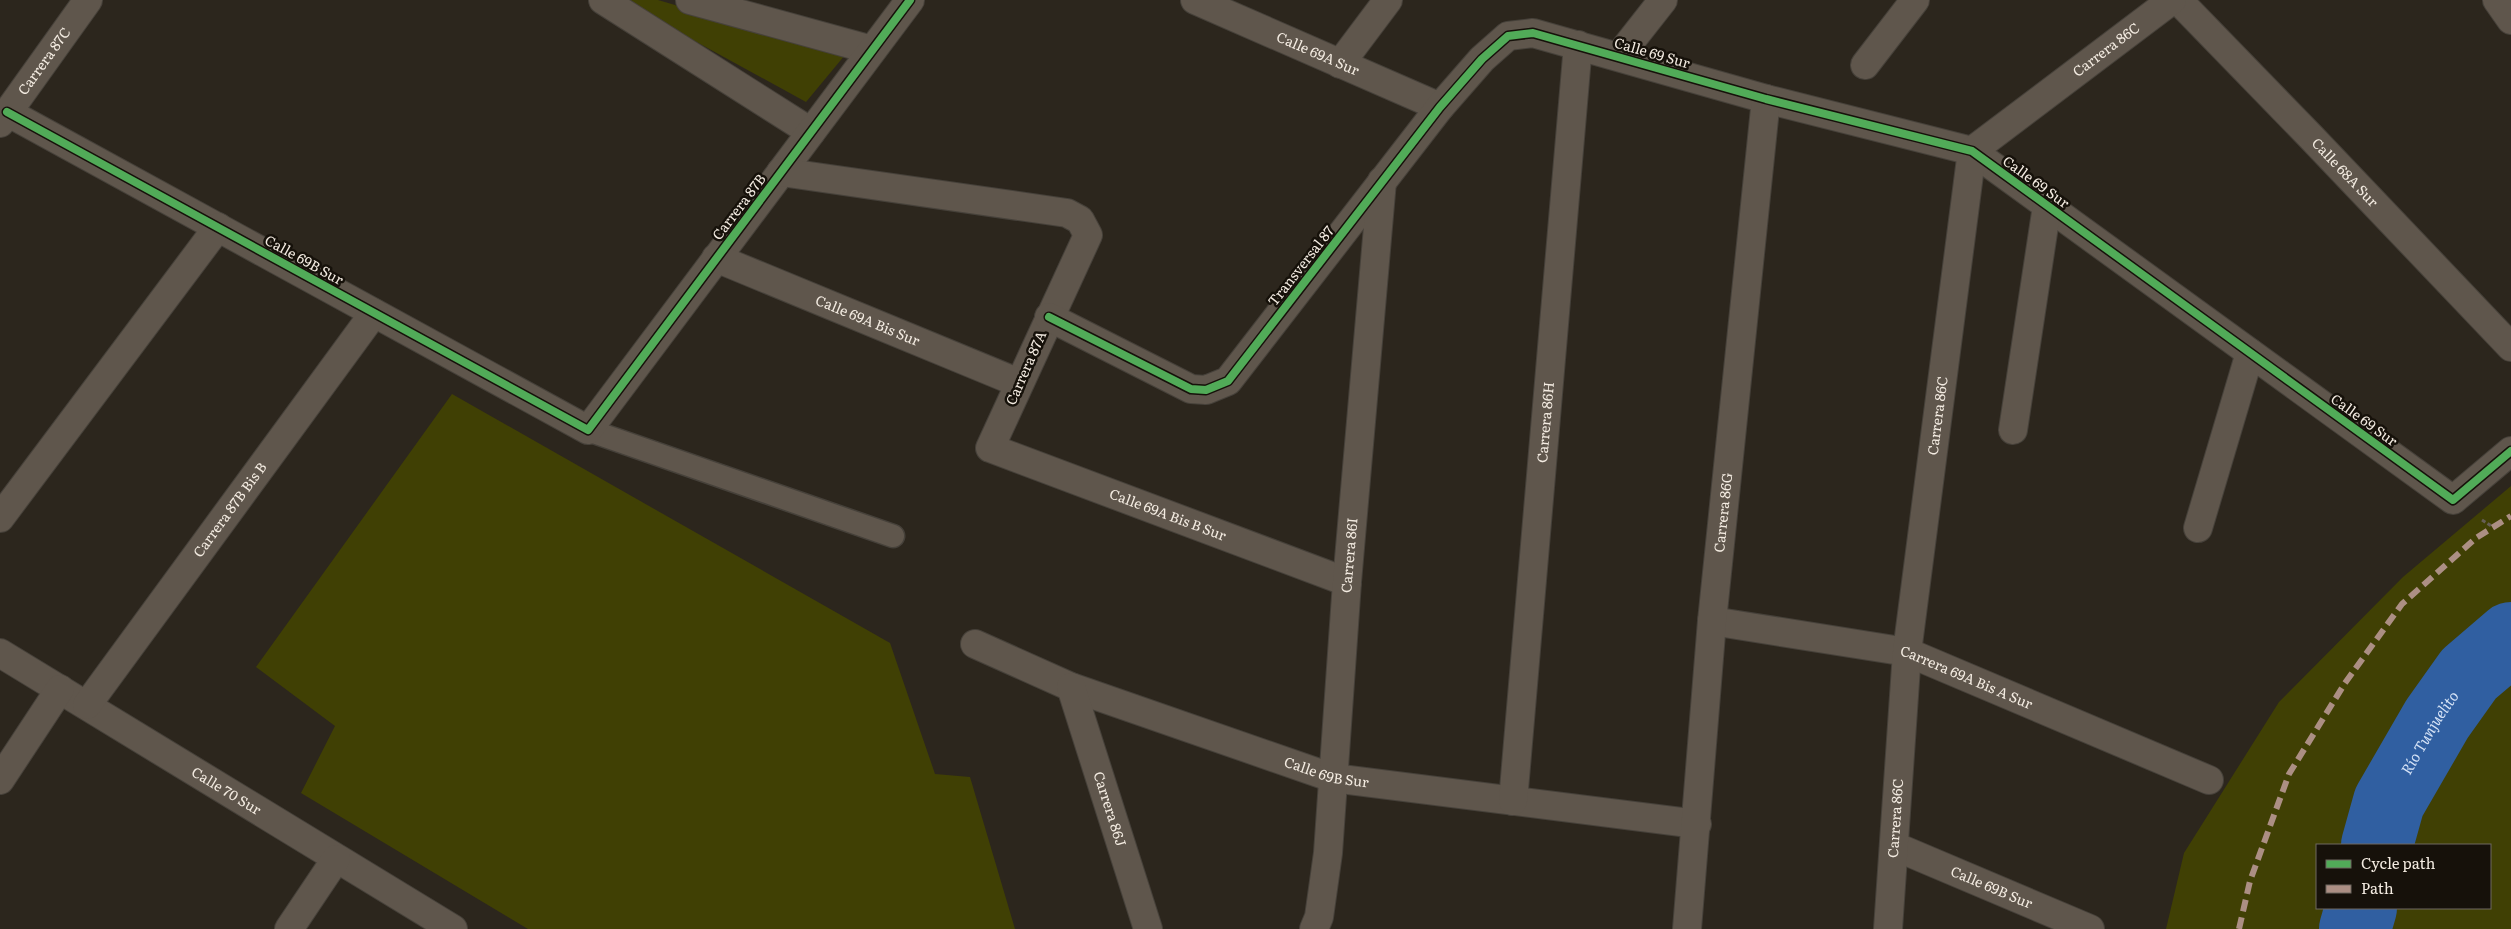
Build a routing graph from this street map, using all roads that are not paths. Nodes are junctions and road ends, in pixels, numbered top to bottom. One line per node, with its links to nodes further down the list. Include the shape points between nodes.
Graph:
1 (88, 0): 21 (street, Carrera 87C)
2 (603, 0): 22 (street)
3 (690, 0): 15 (street)
4 (910, 0): 15 (street, Carrera 87B)
5 (1195, 0): 17 (street, Calle 69A Sur)
6 (1388, 0): 17 (street)
7 (1663, 0): 16 (street)
8 (1915, 0): 18 (street)
9 (2172, 0): 23 (street, Carrera 86C)
10 (2178, 0): 31 (street, Calle 68A Sur)
11 (2497, 0): 12 (street)
12 (2511, 20)
13 (1533, 33): 14 (street, Calle 69 Sur); 20 (street, Transversal 87, via 1508,36 1482,59)
14 (1578, 45): 16 (street, Calle 69 Sur); 52 (street, Carrera 86H)
15 (872, 50): 22 (street, Carrera 87B)
16 (1619, 56): 19 (street, Calle 69 Sur)
17 (1340, 64): 20 (street, Calle 69A Sur)
18 (1865, 65)
19 (1766, 99): 23 (street, Calle 69 Sur); 42 (street, Carrera 86G)
20 (1440, 107): 25 (street, Transversal 87)
21 (4, 117): 27 (street, Calle 69B Sur)
22 (811, 132): 24 (street, Carrera 87B)
23 (1972, 151): 26 (street, Calle 69 Sur); 44 (street, Carrera 86C)
24 (781, 172): 28 (street, Carrera 87B); 30 (street, Carrera 87A, via 1067,213 1080,220 1088,235)
25 (1382, 181): 30 (street, Transversal 87, via 1228,381 1206,390 1191,389); 41 (street, Carrera 86I)
26 (2047, 206): 32 (street, Calle 69 Sur); 35 (street)
27 (218, 227): 29 (street, Calle 69B Sur); 38 (street)
28 (716, 258): 33 (street, Calle 69A Bis Sur); 34 (street, Carrera 87B)
29 (374, 313): 34 (street, Calle 69B Sur); 48 (street, Carrera 87B Bis B)
30 (1049, 317): 33 (street, Carrera 87A)
31 (2511, 347)
32 (2250, 353): 37 (street, Calle 69 Sur, via 2453,500); 39 (street)
33 (1019, 383): 36 (street, Carrera 87A)
34 (588, 430): 40 (lane)
35 (2013, 430)
36 (990, 448): 41 (street, Calle 69A Bis B Sur)
37 (2511, 451)
38 (0, 518)
39 (2198, 528)
40 (892, 536)
41 (1346, 582): 49 (street, Carrera 86I)
42 (1712, 621): 44 (street, Carrera 69A Bis A Sur); 53 (street, Carrera 86G)
43 (974, 644): 46 (street, Calle 69B Sur)
44 (1907, 652): 51 (street, Carrera 69A Bis A Sur); 54 (street, Carrera 86C)
45 (0, 653): 47 (street, Calle 70 Sur)
46 (1071, 687): 49 (street, Calle 69B Sur); 58 (street, Carrera 86J)
47 (60, 689): 48 (street, Calle 70 Sur); 50 (street)
48 (87, 705): 55 (street, Calle 70 Sur)
49 (1333, 778): 52 (street, Calle 69B Sur); 59 (street, Carrera 86I, via 1328,853 1319,917)
50 (0, 780)
51 (2209, 780)
52 (1513, 801): 53 (street, Calle 69B Sur)
53 (1697, 824): 60 (street, Carrera 86G)
54 (1894, 846): 61 (street, Carrera 86C); 62 (street, Calle 69B Sur)
55 (336, 859): 56 (street); 57 (street, Calle 70 Sur)
56 (289, 929)
57 (453, 929)
58 (1148, 929)
59 (1314, 929)
60 (1687, 929)
61 (1888, 929)
62 (2090, 929)

